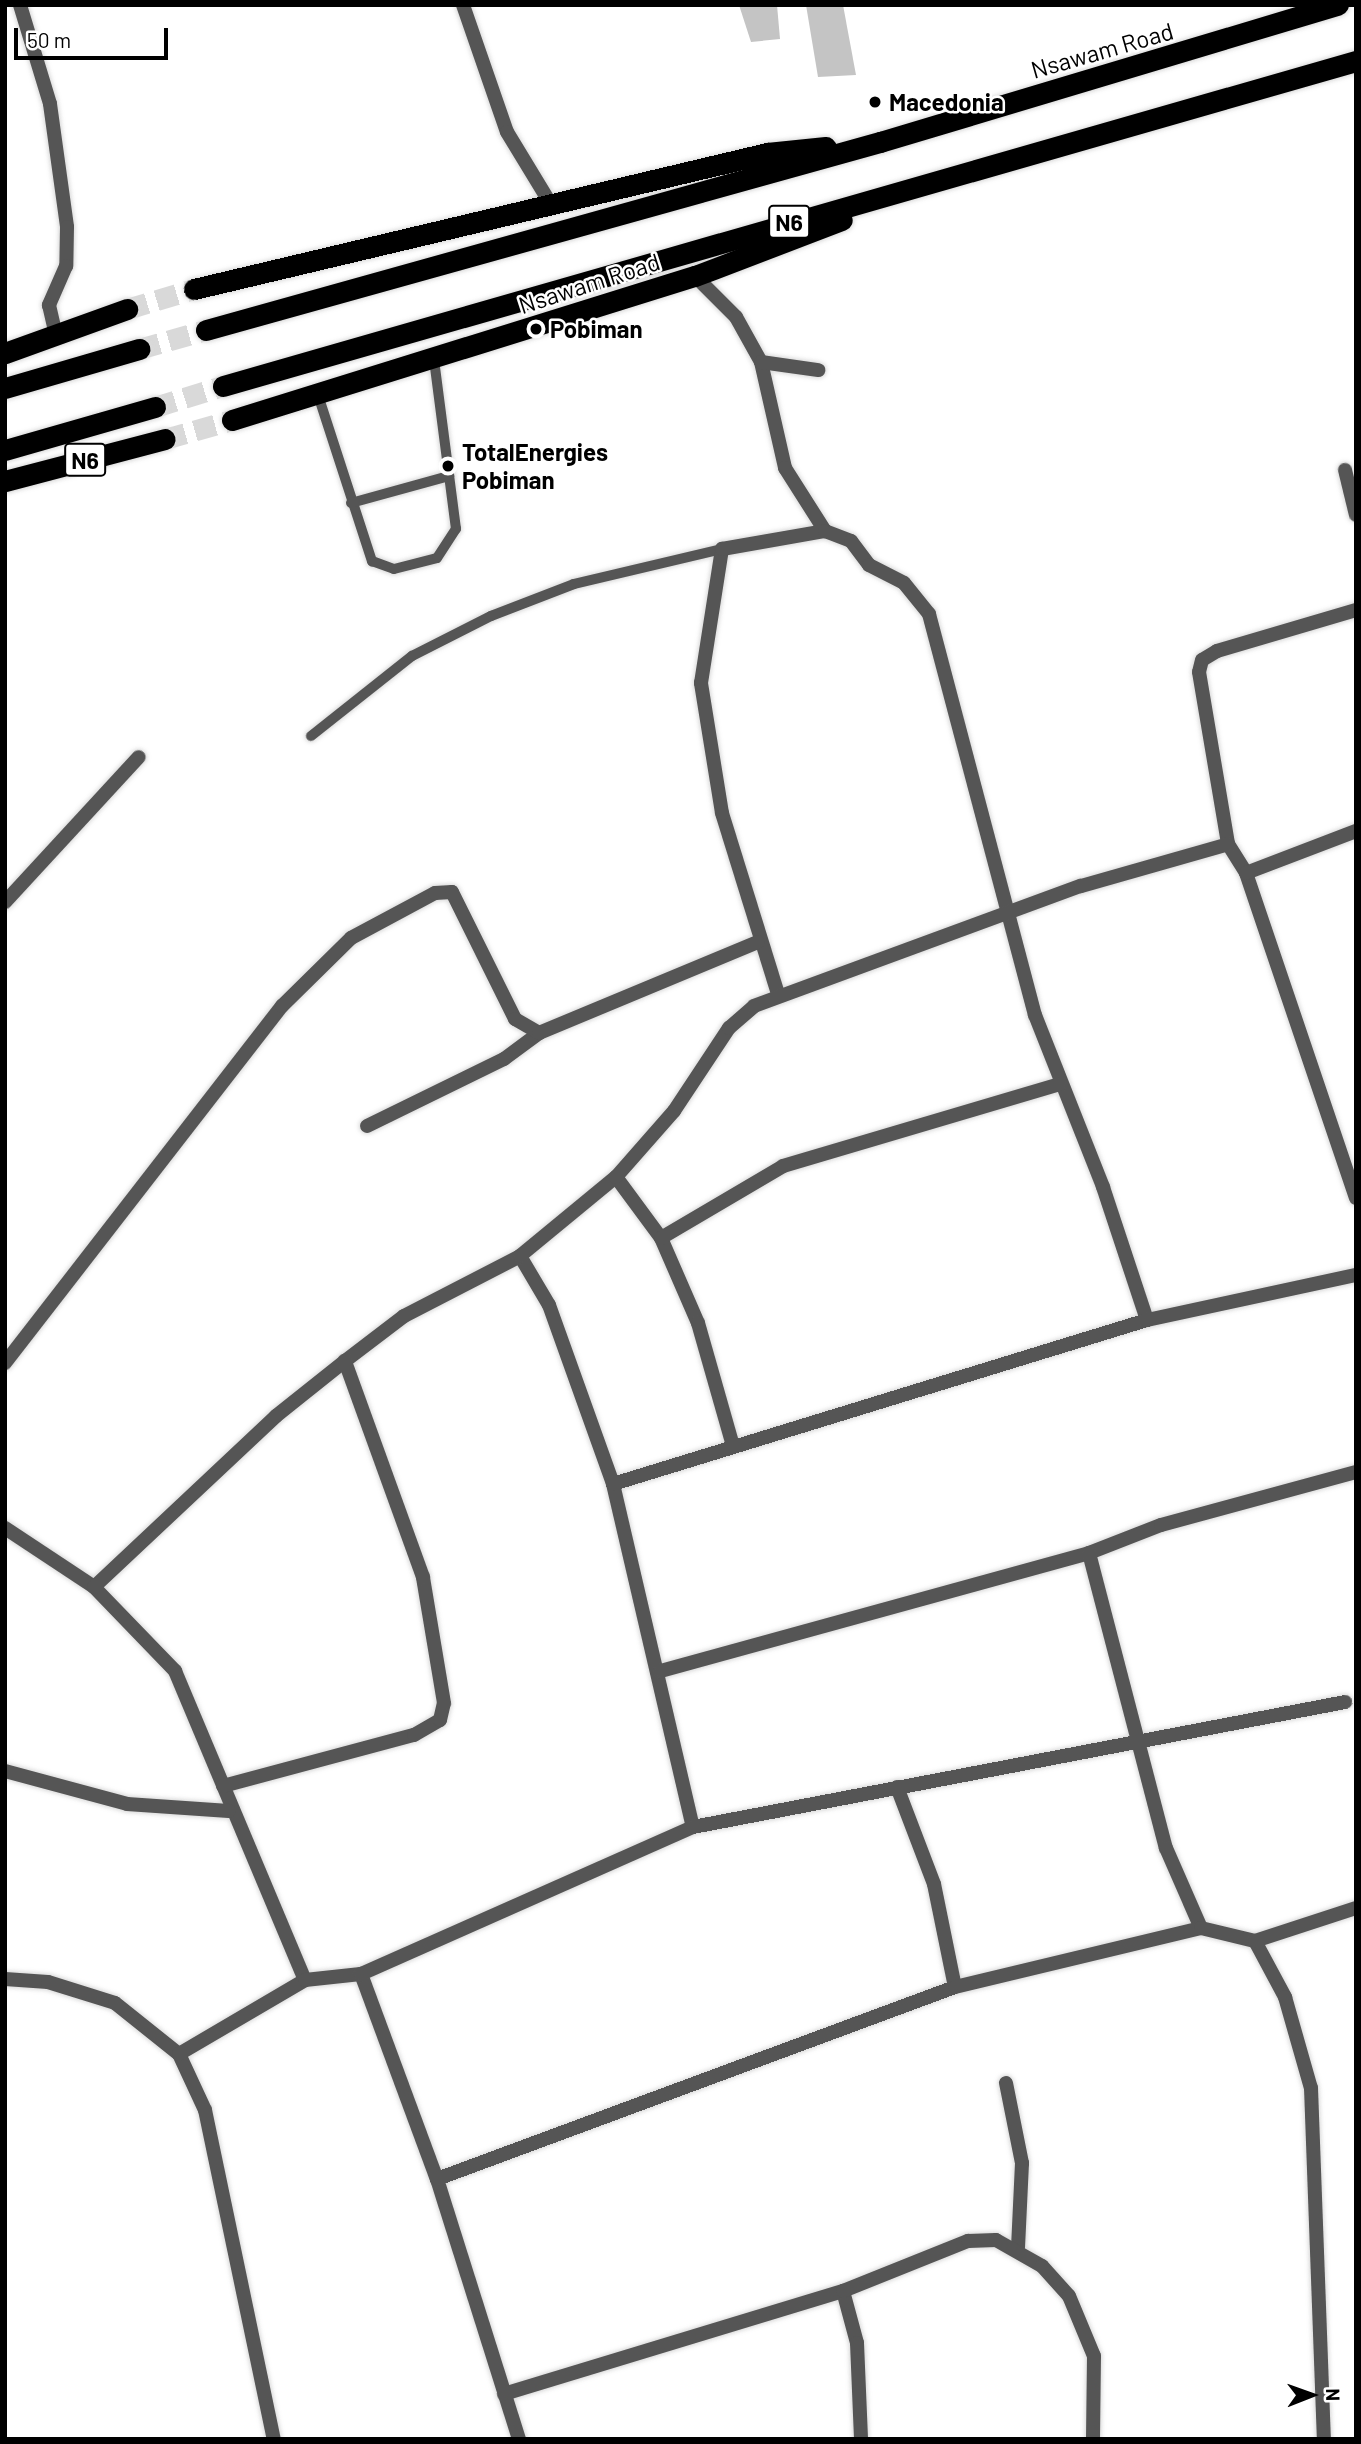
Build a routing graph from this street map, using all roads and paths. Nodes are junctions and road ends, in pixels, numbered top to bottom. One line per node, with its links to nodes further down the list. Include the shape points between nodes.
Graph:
1 (20, 5): 12 (street, via 50,104 67,227 66,266 48,305)
2 (463, 5): 7 (street, via 508,132)
3 (1338, 5): 5 (highway, Nsawam Road / N6)
4 (1356, 61): 6 (highway, Nsawam Road / N6)
5 (880, 142): 7 (highway, Nsawam Road / N6, via 767,153); 11 (highway, Nsawam Road / N6)
6 (955, 176): 8 (highway, Nsawam Road / N6); 18 (highway, Nsawam Road / N6)
7 (552, 206): 9 (highway, Nsawam Road / N6)
8 (695, 276): 15 (highway, Nsawam Road / N6); 16 (street, via 736,317)
9 (194, 289)
10 (127, 309): 12 (highway)
11 (206, 330)
12 (55, 335): 14 (highway)
13 (139, 349): 19 (highway)
14 (5, 353)
15 (434, 359): 20 (highway, Nsawam Road / N6); 26 (lane)
16 (761, 362): 17 (street); 30 (street, via 785,468)
17 (818, 370)
18 (223, 386)
19 (5, 388)
20 (318, 395): 22 (highway, Nsawam Road / N6); 28 (lane)
21 (155, 407): 24 (highway, N6)
22 (232, 420)
23 (165, 439): 27 (highway, N6)
24 (5, 450)
25 (1345, 470): 29 (street)
26 (449, 477): 28 (lane); 28 (lane, via 456,529 437,558 383,569 365,546)
27 (5, 481)
28 (351, 503)
29 (1356, 515)
30 (825, 531): 31 (street); 39 (street, via 851,541 870,565 904,583 929,614)
31 (722, 549): 33 (lane, via 574,584 491,616 412,656); 40 (street, via 701,683 722,813)
32 (1356, 610): 36 (street, via 1202,660 1199,672)
33 (311, 736)
34 (139, 757): 38 (street)
35 (1356, 831): 37 (street)
36 (1228, 844): 37 (street); 39 (street)
37 (1246, 873): 46 (street)
38 (5, 902)
39 (1004, 915): 41 (street); 43 (street)
40 (758, 942): 41 (street); 42 (street)
41 (778, 994): 45 (street, via 729,1028 674,1111)
42 (538, 1033): 44 (street, via 503,1059); 52 (street, via 515,1019 452,892 435,893 351,939 273,1016)
43 (1059, 1084): 47 (street, via 783,1166); 50 (street, via 1104,1187)
44 (366, 1126)
45 (616, 1177): 47 (street); 48 (street)
46 (1356, 1198)
47 (661, 1238): 53 (street, via 698,1323)
48 (520, 1256): 51 (street, via 404,1316); 55 (street, via 549,1306)
49 (1356, 1275): 50 (street)
50 (1147, 1320): 53 (street)
51 (345, 1361): 58 (street, via 276,1416); 63 (street, via 423,1577 444,1703 440,1720 414,1735)
52 (5, 1363)
53 (733, 1446): 55 (street)
54 (1356, 1472): 57 (street, via 1161,1525)
55 (613, 1484): 59 (street)
56 (5, 1528): 58 (street)
57 (1089, 1553): 59 (street); 61 (street)
58 (94, 1587): 63 (street, via 175,1671)
59 (661, 1671): 66 (street)
60 (1345, 1702): 61 (street)
61 (1138, 1739): 64 (street); 68 (street, via 1175,1878)
62 (5, 1771): 65 (street, via 127,1804)
63 (223, 1786): 65 (street)
64 (897, 1787): 66 (street); 73 (street, via 934,1884)
65 (229, 1811): 72 (street, via 261,1868)
66 (693, 1827): 70 (street)
67 (1356, 1908): 69 (street)
68 (1201, 1928): 69 (street); 73 (street)
69 (1255, 1941): 84 (street, via 1286,1997 1311,2088)
70 (361, 1974): 72 (street); 76 (street)
71 (5, 1979): 74 (street, via 48,1982 115,2003)
72 (305, 1980): 74 (street)
73 (955, 1987): 76 (street)
74 (179, 2054): 80 (street, via 205,2110)
75 (1006, 2083): 77 (street, via 1022,2163)
76 (437, 2179): 79 (street)
77 (1018, 2247): 78 (street, via 968,2241); 83 (street, via 1069,2296 1094,2356)
78 (843, 2291): 79 (street); 82 (street, via 857,2343)
79 (504, 2394): 81 (street)
80 (274, 2439)
81 (519, 2439)
82 (861, 2439)
83 (1093, 2439)
84 (1324, 2439)

